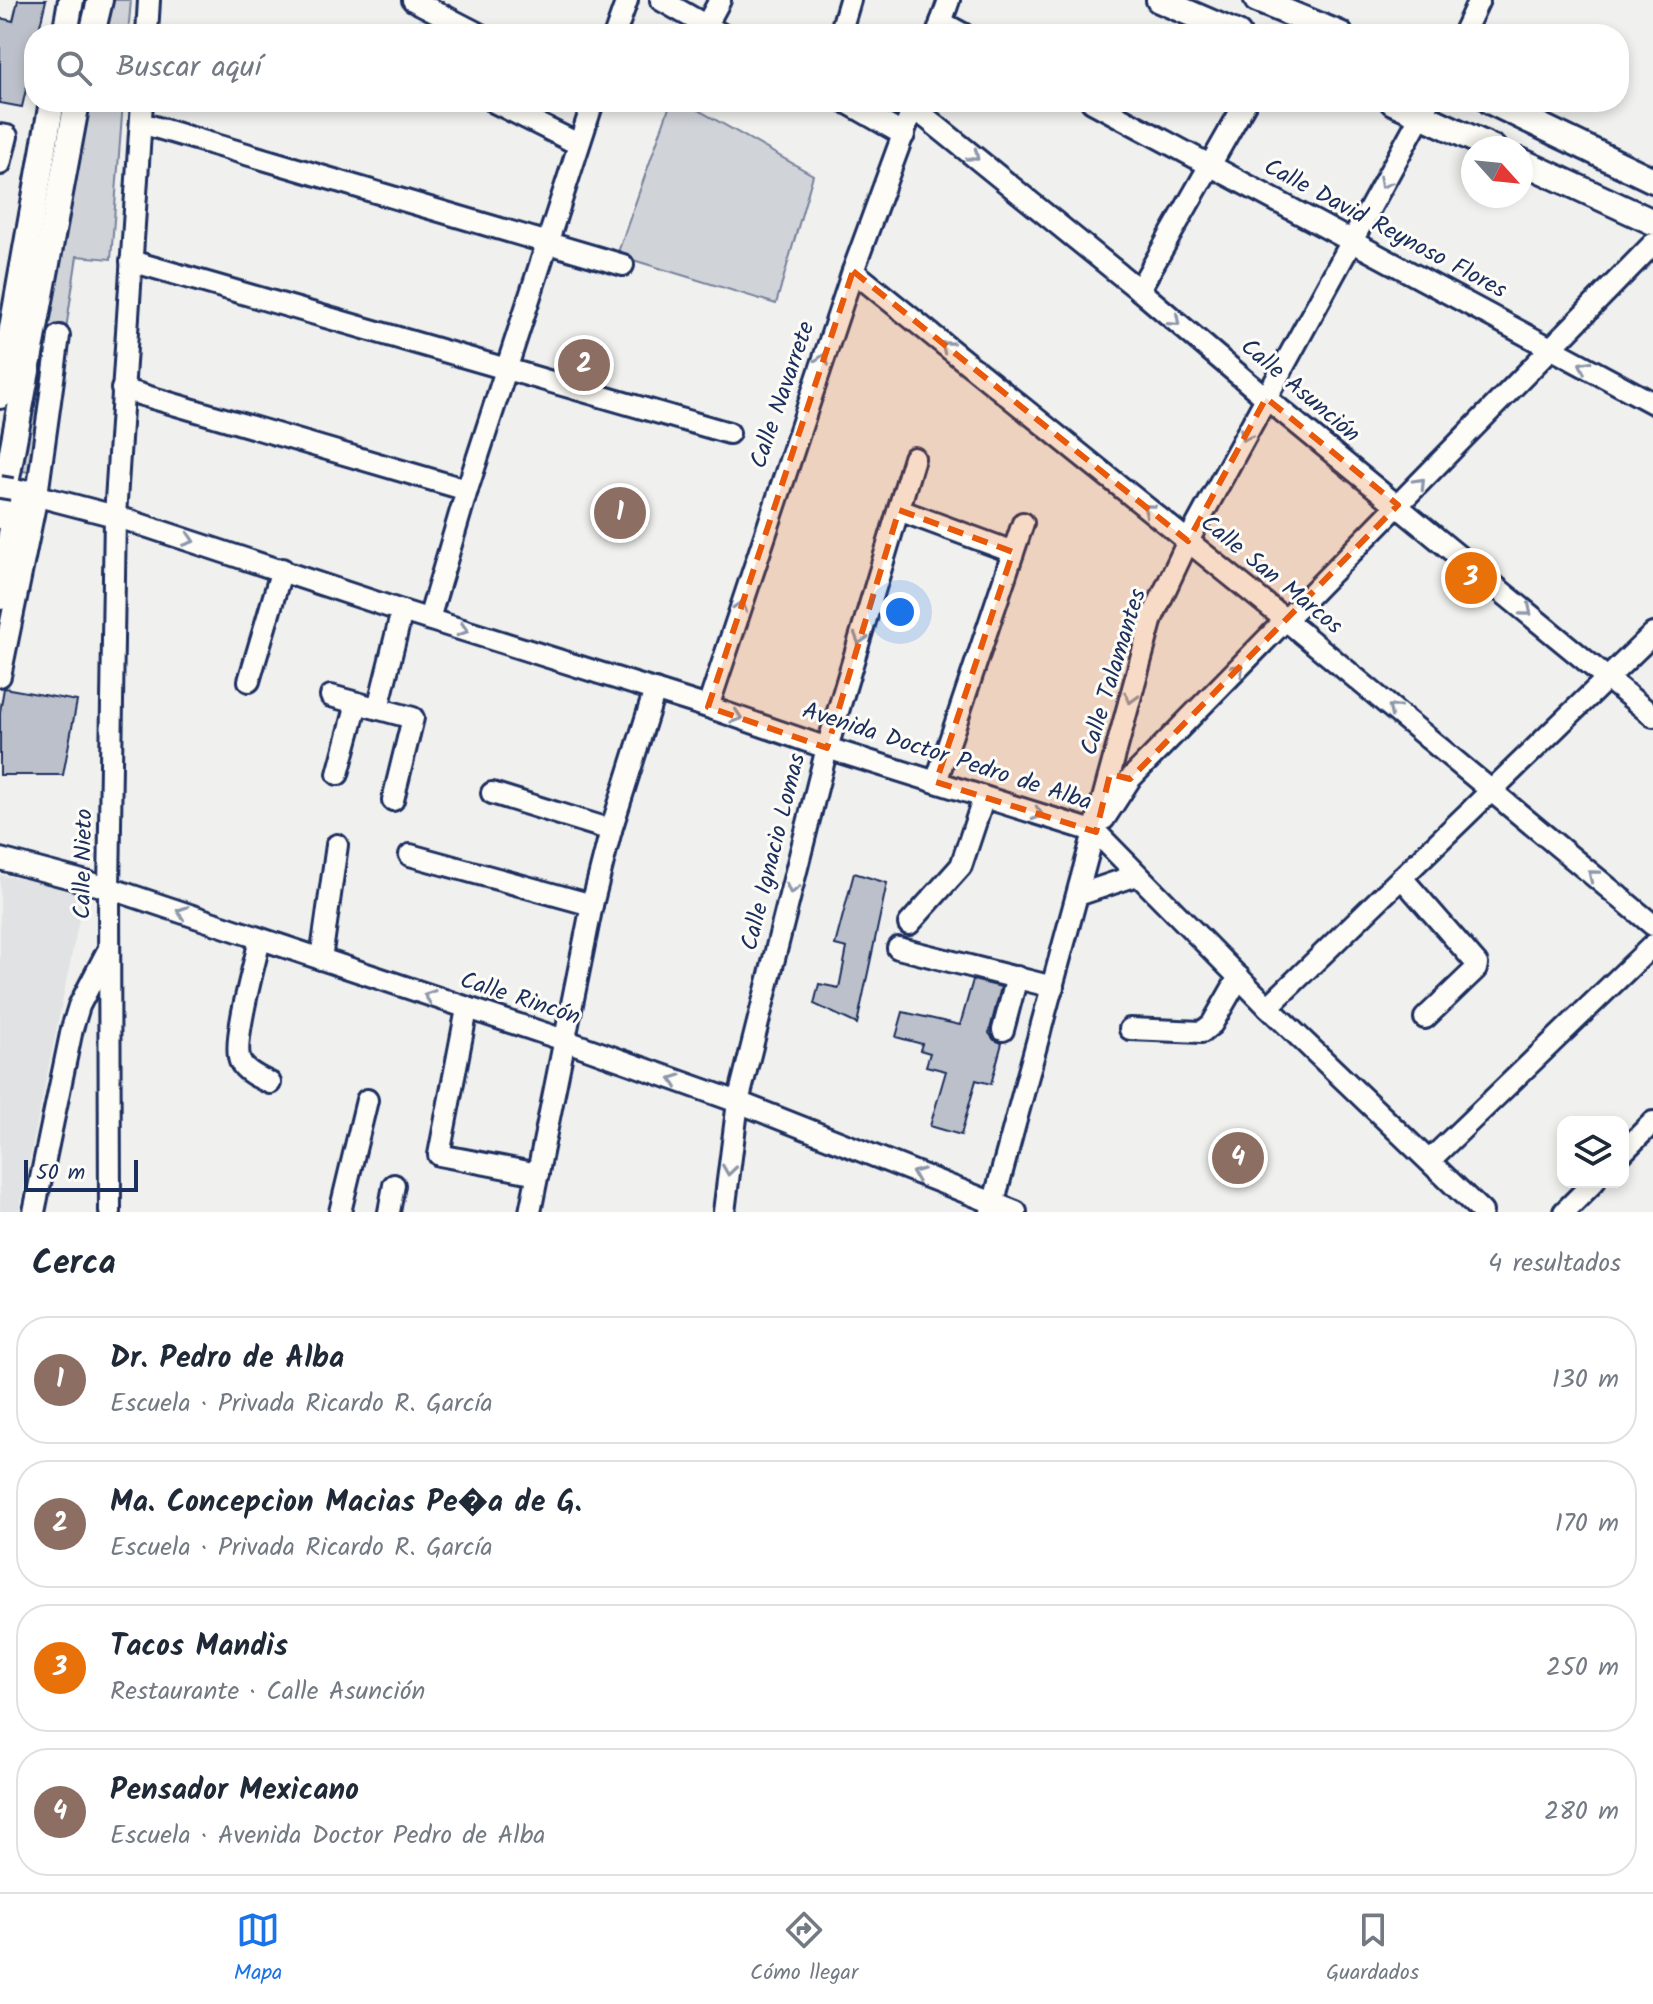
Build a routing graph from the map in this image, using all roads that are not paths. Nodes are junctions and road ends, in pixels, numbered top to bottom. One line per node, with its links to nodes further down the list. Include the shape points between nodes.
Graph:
1 (71, 0): 13 (main road)
2 (100, 0): 14 (main road)
3 (149, 0): 15 (street)
4 (413, 0): 16 (street)
5 (627, 0): 17 (street)
6 (661, 0): 18 (street)
7 (720, 0): 19 (street)
8 (850, 0): 20 (street)
9 (949, 0): 21 (street)
10 (1159, 0): 22 (main road)
11 (1257, 0): 23 (main road)
12 (1479, 0): 24 (street)
13 (67, 24)
14 (94, 24)
15 (148, 24)
16 (460, 24)
17 (619, 24)
18 (703, 24)
19 (715, 24)
20 (843, 24)
21 (940, 24)
22 (1215, 24)
23 (1316, 24)
24 (1468, 24)
25 (46, 112): 56 (main road, via 30,150)
26 (48, 112): 61 (main road)
27 (75, 112): 70 (main road)
28 (142, 112): 39 (street, Calle Nieto)
29 (514, 112): 43 (street)
30 (589, 112): 43 (street)
31 (864, 112): 41 (street)
32 (911, 112): 41 (street, Calle Navarrete)
33 (924, 112): 55 (street, Calle Asunción, one-way to 55)
34 (1111, 112): 45 (street, Calle David Reynoso Flores)
35 (1240, 112): 45 (street)
36 (1423, 112): 49 (street, Calle Talamantes, one-way to 49)
37 (1432, 112): 42 (main road)
38 (1512, 112): 47 (main road)
39 (141, 123): 51 (street); 52 (street, Calle Nieto)
40 (0, 135): 44 (street, via 7,136)
41 (904, 135): 54 (street, Calle Navarrete)
42 (1473, 136)
43 (578, 144): 51 (street)
44 (0, 164)
45 (1211, 165): 49 (street, Calle David Reynoso Flores); 55 (street)
46 (1533, 167): 48 (main road)
47 (1653, 180)
48 (1653, 222)
49 (1351, 241): 58 (street, Calle David Reynoso Flores); 62 (street, Calle Talamantes)
50 (1653, 244): 58 (street)
51 (546, 245): 53 (street); 59 (street)
52 (131, 261): 59 (street); 60 (street, Calle Nieto)
53 (623, 265)
54 (853, 271): 73 (street, Calle San Marcos, one-way to 54); 87 (street, Calle Navarrete, one-way to 54)
55 (1139, 290): 62 (street, Calle Asunción, one-way to 62)
56 (0, 300)
57 (59, 336): 67 (street)
58 (1552, 348): 63 (street, Calle David Reynoso Flores, one-way to 58); 68 (street, one-way to 58)
59 (506, 367): 64 (street); 66 (street)
60 (122, 389): 66 (street); 71 (street, Calle Nieto)
61 (0, 396)
62 (1266, 398): 68 (street, Calle Asunción); 73 (street, Calle Talamantes, one-way to 73)
63 (1653, 403)
64 (729, 433)
65 (914, 458): 69 (street, Calle Ignacio Lomas)
66 (467, 490): 78 (street)
67 (20, 491): 71 (street, Avenida Doctor Pedro de Alba); 76 (main road); 81 (street)
68 (1398, 505): 79 (street); 82 (street, Calle Asunción, one-way to 82)
69 (899, 510): 74 (street); 90 (street, Calle Ignacio Lomas, one-way to 90)
70 (0, 516)
71 (115, 516): 75 (street, Avenida Doctor Pedro de Alba, one-way to 75); 106 (street, Calle Nieto)
72 (1023, 523): 74 (street)
73 (1188, 541): 79 (street, Calle San Marcos); 91 (street, Calle Talamantes, one-way to 91, via 1152,618)
74 (1013, 552): 94 (street)
75 (282, 569): 77 (street, Avenida Doctor Pedro de Alba); 83 (street)
76 (0, 597)
77 (402, 611): 78 (street, Avenida Doctor Pedro de Alba); 88 (street)
78 (429, 619): 84 (street, Avenida Doctor Pedro de Alba, one-way to 84)
79 (1287, 621): 93 (street, one-way to 79); 95 (street, Calle San Marcos, one-way to 79)
80 (1653, 634): 82 (street)
81 (0, 676)
82 (1608, 678): 89 (street, Calle Asunción); 95 (street)
83 (249, 681)
84 (655, 690): 87 (street, Avenida Doctor Pedro de Alba); 99 (street)
85 (331, 696): 86 (street)
86 (357, 703): 88 (street); 92 (street)
87 (708, 707): 90 (street, Avenida Doctor Pedro de Alba, one-way to 90)
88 (378, 708): 98 (street, via 414,721)
89 (1653, 716)
90 (827, 748): 94 (street, Avenida Doctor Pedro de Alba); 129 (street, Calle Ignacio Lomas, one-way to 129)
91 (1112, 769): 93 (street); 100 (street, Calle Talamantes)
92 (338, 774)
93 (1130, 779): 100 (street)
94 (936, 782): 97 (street, Avenida Doctor Pedro de Alba)
95 (1492, 791): 105 (street); 110 (street, Calle San Marcos, one-way to 95)
96 (492, 793): 99 (street)
97 (984, 797): 100 (street, Avenida Doctor Pedro de Alba, one-way to 100); 109 (street, via 961,866)
98 (393, 800)
99 (611, 830): 108 (street)
100 (1096, 832): 104 (street, Avenida Doctor Pedro de Alba); 107 (street, Calle Talamantes)
101 (337, 845): 115 (street)
102 (410, 855): 108 (street)
103 (0, 859): 106 (street, Calle Rincón)
104 (1137, 875): 107 (street); 117 (street, Avenida Doctor Pedro de Alba)
105 (1402, 878): 119 (street); 121 (street, via 1477,964)
106 (109, 888): 111 (street, Calle Rincón, one-way to 106); 113 (street, Calle Nieto)
107 (1078, 895): 118 (street, Calle Talamantes)
108 (592, 905): 126 (street)
109 (909, 924)
110 (1653, 925)
111 (260, 939): 115 (street, Calle Rincón); 127 (street, via 238,1040 240,1062)
112 (1653, 945): 132 (street)
113 (109, 948): 122 (street, Calle Nieto); 123 (street)
114 (898, 948): 116 (street)
115 (321, 959): 120 (street, Calle Rincón, one-way to 115)
116 (1017, 977): 118 (street); 125 (street)
117 (1239, 977): 119 (street, Avenida Doctor Pedro de Alba); 124 (street, via 1202,1032)
118 (1053, 987): 136 (street, Calle Talamantes)
119 (1268, 1007): 132 (street, Avenida Doctor Pedro de Alba)
120 (467, 1009): 126 (street, Calle Rincón); 133 (street, via 439,1155)
121 (1425, 1018)
122 (109, 1027): 123 (street); 137 (street, Calle Nieto)
123 (72, 1029): 138 (street)
124 (1130, 1029)
125 (1003, 1030)
126 (564, 1040): 129 (street, Calle Rincón, one-way to 126); 133 (street)
127 (270, 1083)
128 (367, 1100): 139 (street)
129 (738, 1102): 136 (street, Calle Rincón, one-way to 129); 142 (street, Calle Ignacio Lomas, one-way to 142)
130 (1653, 1122): 131 (street)
131 (1629, 1146)
132 (1430, 1160): 144 (street, Avenida Doctor Pedro de Alba)
133 (538, 1174): 141 (street)
134 (394, 1185): 140 (street)
135 (1588, 1188): 145 (street)
136 (991, 1209): 143 (street, Calle Rincón)
137 (113, 1211)
138 (34, 1212)
139 (340, 1212)
140 (389, 1212)
141 (530, 1212)
142 (724, 1212)
143 (1016, 1212)
144 (1482, 1212)
145 (1564, 1212)

